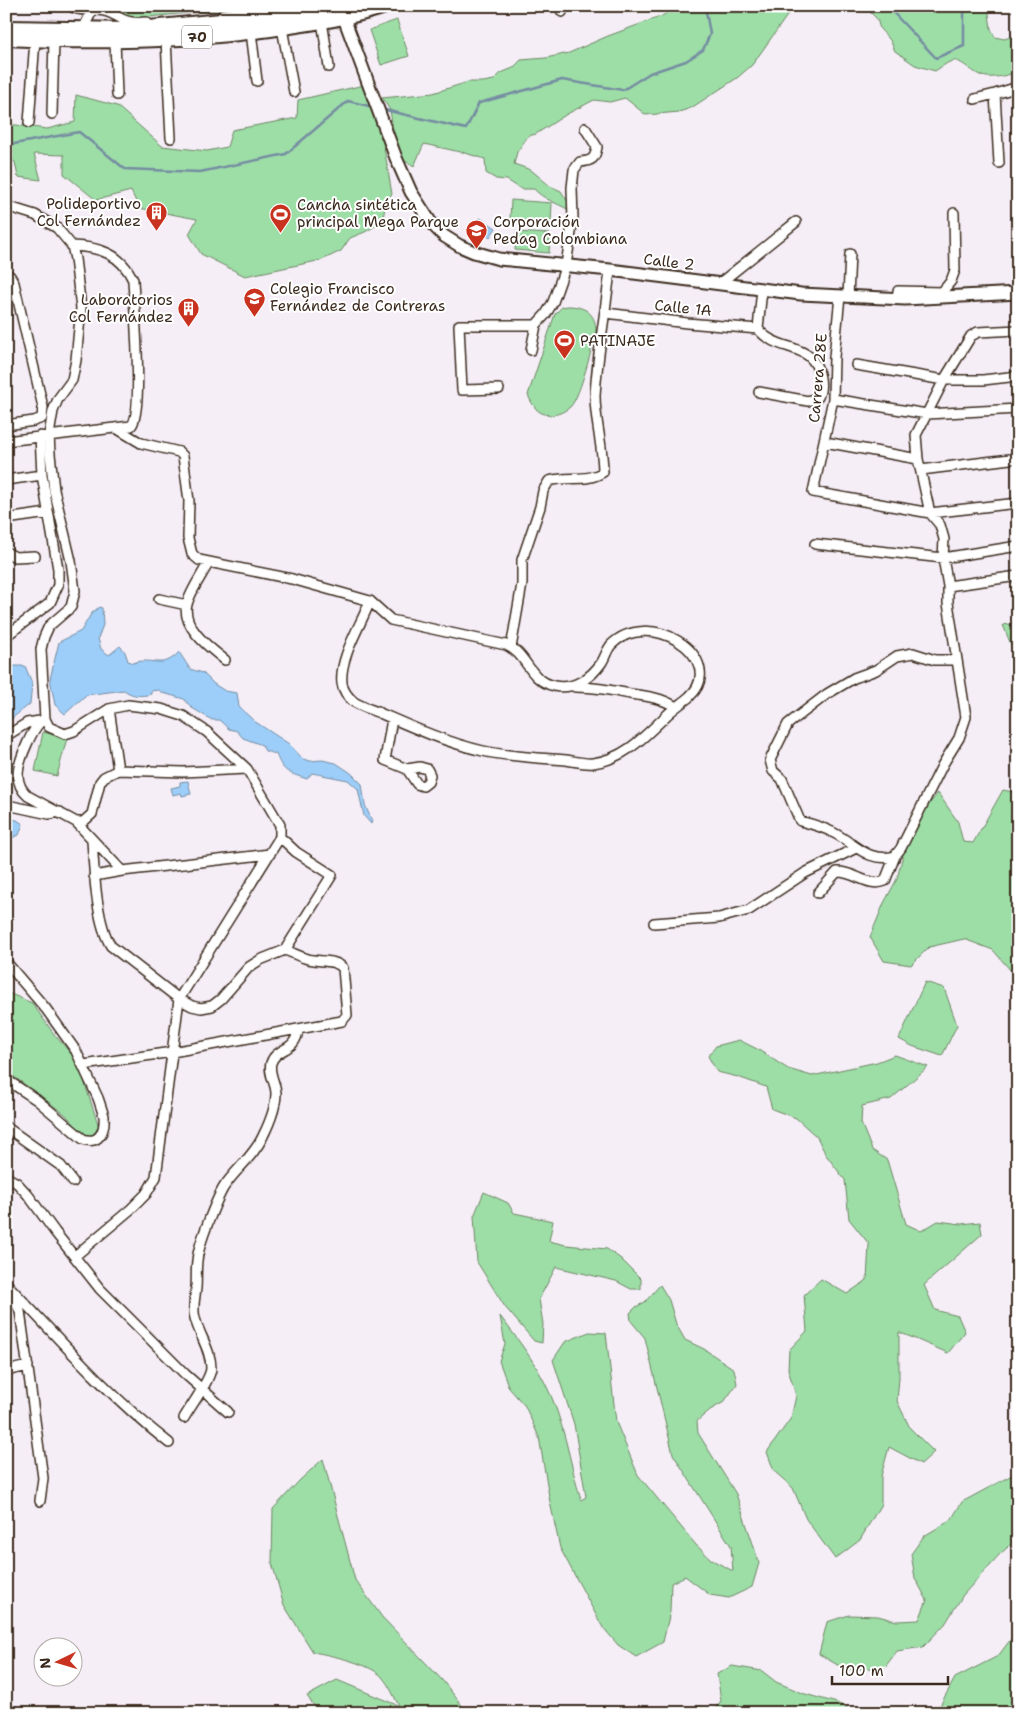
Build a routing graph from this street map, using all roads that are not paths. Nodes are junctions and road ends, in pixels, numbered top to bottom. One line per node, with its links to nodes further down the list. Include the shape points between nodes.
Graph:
1 (385, 6): 5 (main road, 70)
2 (72, 7): 4 (street); 9 (street)
3 (297, 8): 4 (street, via 133,23 110,12); 5 (main road, 70); 9 (main road, 70, via 165,28)
4 (92, 11): 9 (street)
5 (341, 12): 6 (main road, 70); 33 (street, Calle 2, via 410,192 426,217 444,236 474,252 499,259)
6 (322, 21): 8 (main road, 70); 16 (street)
7 (6, 28): 9 (main road, 70)
8 (282, 28): 10 (main road, 70); 19 (street)
9 (87, 32): 13 (main road, 70); 14 (main road, 70)
10 (251, 32): 15 (main road, 70); 17 (street)
11 (6, 38): 12 (main road, 70)
12 (35, 39): 13 (main road, 70); 24 (street)
13 (54, 40): 23 (street)
14 (116, 40): 15 (main road, 70); 21 (street)
15 (166, 40): 26 (street)
16 (329, 67)
17 (257, 81)
18 (1018, 87): 20 (street)
19 (294, 92)
20 (995, 94): 22 (street); 27 (street)
21 (117, 95)
22 (975, 98)
23 (52, 114)
24 (29, 123)
25 (585, 128): 33 (street, via 596,147 595,157 580,162 574,170 574,219)
26 (171, 138)
27 (999, 163)
28 (6, 206): 31 (street, via 35,215 57,228)
29 (954, 213): 39 (street, via 955,270 951,281 942,292)
30 (796, 222): 36 (street)
31 (72, 246): 55 (street, via 106,251 124,264 133,280 138,389 134,422 131,426); 56 (street, via 81,308 76,360 72,380 58,399)
32 (850, 254): 40 (street, Carrera 28E)
33 (566, 265): 34 (street, Calle 2); 42 (street, via 553,302)
34 (610, 270): 36 (street, Calle 2); 41 (street)
35 (6, 274): 54 (street, via 14,283 43,407 42,418)
36 (720, 283): 37 (street, Calle 2)
37 (762, 289): 40 (street, Calle 2); 43 (street)
38 (1018, 293): 39 (street, Calle 2)
39 (903, 296): 40 (street, Calle 2)
40 (844, 297): 51 (street, Carrera 28E, via 834,357)
41 (606, 313): 43 (street, Calle 1A); 80 (street, via 596,396 603,472 594,478 557,478 550,481 543,491 522,560 522,584)
42 (536, 324): 45 (street); 49 (street, via 459,325 462,390)
43 (758, 329): 50 (street, via 764,337 813,358 821,389 818,397 808,401)
44 (1018, 330): 48 (street, via 971,336)
45 (531, 350)
46 (856, 365): 48 (street)
47 (1018, 376): 48 (street)
48 (944, 380): 53 (street)
49 (499, 389)
50 (759, 392)
51 (833, 398): 53 (street); 58 (street, Carrera 28E)
52 (1018, 409): 53 (street)
53 (927, 414): 60 (street, via 916,435)
54 (6, 425)
55 (116, 428): 56 (street); 73 (street, via 141,443 182,454 189,501 190,546 192,554)
56 (45, 436): 57 (street); 62 (street); 87 (street, via 75,591 71,607 49,626 44,636 41,649)
57 (6, 441)
58 (825, 442): 60 (street); 66 (street, Carrera 28E, via 813,492)
59 (1018, 458): 61 (street)
60 (918, 459): 61 (street)
61 (921, 470): 66 (street)
62 (42, 475): 63 (street); 65 (street)
63 (6, 480)
64 (1018, 503): 66 (street)
65 (48, 513): 67 (street); 79 (street, via 58,585 50,603)
66 (930, 513): 72 (street, via 940,525)
67 (6, 519)
68 (815, 544): 72 (street)
69 (1018, 546): 72 (street)
70 (6, 552): 71 (street, via 15,557)
71 (35, 556)
72 (944, 558): 75 (street)
73 (208, 562): 77 (street, via 292,578); 78 (street)
74 (1018, 576): 75 (street)
75 (948, 586): 82 (street)
76 (159, 599): 78 (street)
77 (370, 601): 80 (street, via 391,620); 86 (street, via 346,657 342,683 348,696 356,703)
78 (187, 605): 81 (street, via 188,618 199,638)
79 (6, 636)
80 (512, 648): 83 (street, via 543,682)
81 (225, 660)
82 (957, 660): 97 (street, via 935,660 913,654 897,656 827,694 788,724 770,760 800,821 835,833); 99 (street, via 966,717 959,738)
83 (563, 687): 84 (street, via 616,690 666,700); 84 (street, via 586,680 610,646 622,637 653,630 677,640 694,654 701,671 690,696)
84 (676, 707): 86 (street, via 633,746 611,758 591,763 483,751)
85 (109, 709): 87 (street, via 65,734 48,727); 89 (street, via 128,705 161,708 183,716 207,732); 90 (street)
86 (392, 718): 91 (street, via 385,760)
87 (42, 720): 88 (street, via 27,723); 93 (street, via 20,765 20,785 22,792)
88 (6, 736)
89 (248, 769): 90 (street); 95 (street, via 280,825)
90 (118, 770): 94 (street, via 100,782 92,814 87,820)
91 (406, 770)
92 (6, 808): 93 (street, via 12,806 49,814)
93 (60, 812): 94 (street)
94 (76, 822): 96 (street)
95 (280, 837): 98 (street); 104 (street, via 296,852 332,875)
96 (92, 840): 100 (street); 101 (street)
97 (856, 848): 99 (street, via 873,858); 103 (street, via 800,877 749,910 719,918)
98 (270, 854): 100 (street); 106 (street)
99 (895, 856): 102 (street, via 885,881 878,884 837,872)
100 (122, 871): 101 (street)
101 (94, 876): 106 (street, via 106,938)
102 (818, 893)
103 (654, 923)
104 (286, 950): 106 (street, via 249,967 212,1006 201,1008); 107 (street, via 310,959 336,963 343,968 345,1019)
105 (6, 962): 109 (street, via 46,1009)
106 (179, 999): 108 (street)
107 (298, 1030): 108 (street); 118 (street, via 294,1044 272,1061 276,1093 263,1137 252,1155 224,1185 199,1249 193,1309 211,1368)
108 (172, 1052): 109 (street); 114 (street, via 156,1177 146,1194 131,1209)
109 (84, 1065): 110 (street, via 105,1125 101,1134 89,1141)
110 (6, 1076)
111 (6, 1127): 113 (street, via 61,1166)
112 (6, 1177): 114 (street, via 28,1195)
113 (73, 1182)
114 (75, 1256): 118 (street, via 100,1289)
115 (6, 1283): 116 (street, via 20,1311); 121 (street, via 100,1383)
116 (28, 1366): 117 (street); 122 (street, via 44,1478)
117 (6, 1371)
118 (201, 1389): 119 (street); 120 (street)
119 (228, 1412)
120 (184, 1418)
121 (169, 1443)
122 (40, 1501)

